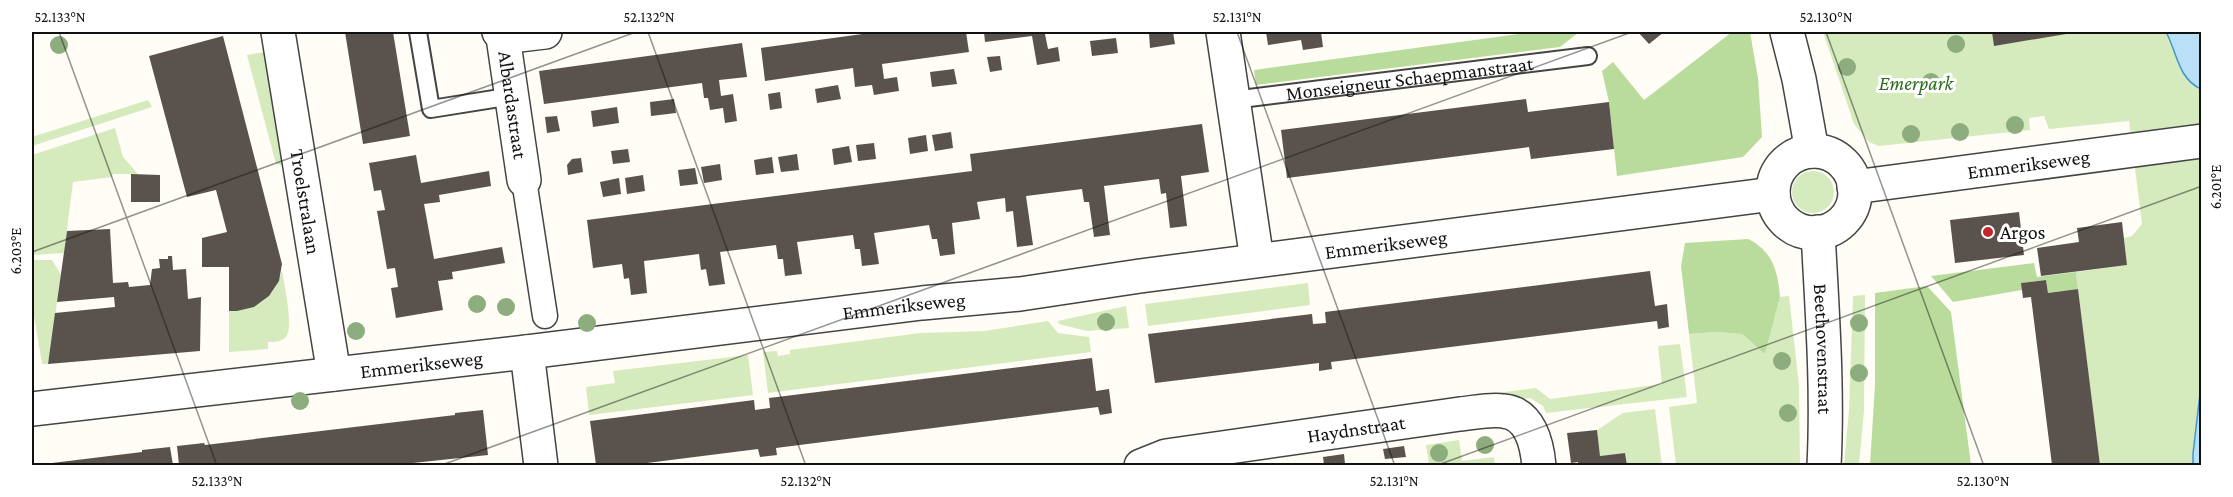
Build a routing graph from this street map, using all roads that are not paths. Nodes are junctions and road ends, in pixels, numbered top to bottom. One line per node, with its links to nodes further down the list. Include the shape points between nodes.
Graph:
1 (278, 32): 19 (street, Troelstralaan)
2 (418, 32): 8 (lane, via 431,110)
3 (545, 32): 6 (street)
4 (1223, 32): 9 (street)
5 (1787, 32): 11 (street)
6 (501, 34): 8 (street, Albardastraat)
7 (1588, 56): 9 (lane, Monseigneur Schaepmanstraat)
8 (512, 96): 12 (street, Albardastraat)
9 (1233, 100): 16 (street)
10 (2202, 141): 13 (street, Emmerikseweg)
11 (1812, 150): 13 (street, via 1842,162); 14 (street, via 1785,162 1776,176)
12 (524, 180): 17 (street)
13 (1854, 187): 15 (street, via 1853,203 1845,217)
14 (1773, 194): 15 (street, via 1776,208 1786,222 1802,231); 16 (street, Emmerikseweg)
15 (1818, 232): 24 (street, Beethovenstraat, via 1825,353)
16 (1257, 260): 18 (street, Emmerikseweg, via 1020,294)
17 (544, 316)
18 (527, 352): 19 (street, Emmerikseweg); 21 (street)
19 (334, 374): 20 (street, Emmerikseweg)
20 (32, 409)
21 (541, 465)
22 (1141, 465): 23 (street, Haydnstraat, via 1166,456 1503,411 1524,421 1538,450)
23 (1539, 465)
24 (1824, 465)

